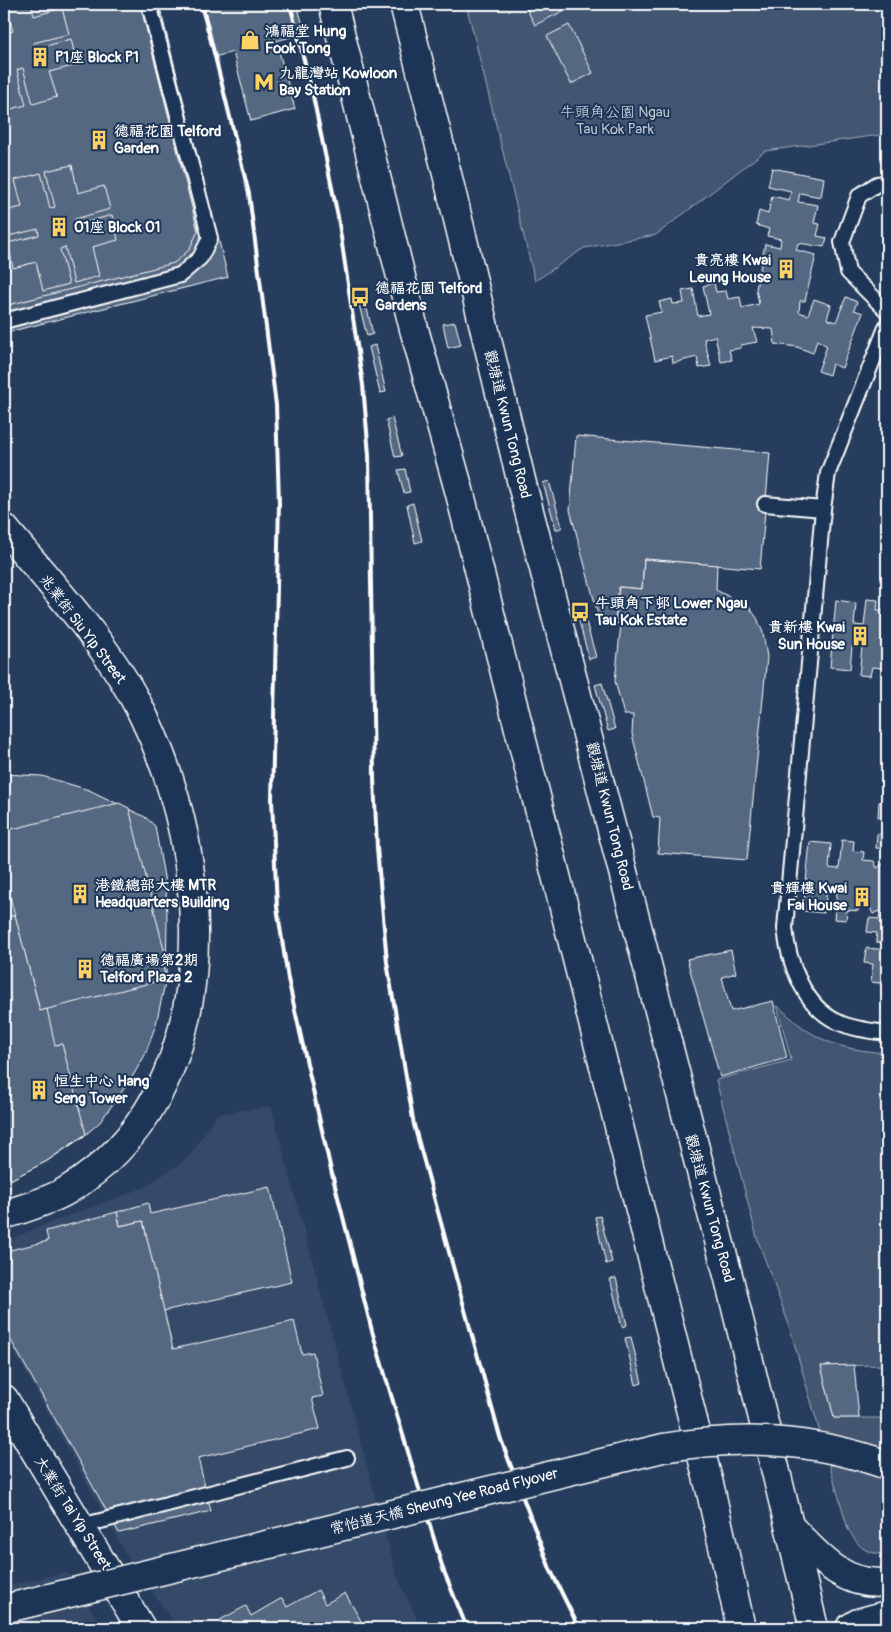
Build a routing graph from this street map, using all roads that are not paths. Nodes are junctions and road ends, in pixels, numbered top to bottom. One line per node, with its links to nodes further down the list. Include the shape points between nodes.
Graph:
1 (149, 4): 6 (lane, via 210,238 200,258 180,275)
2 (333, 4): 22 (main road, via 711,1492)
3 (404, 4): 17 (main road, 觀塘道 Kwun Tong Road, via 526,497)
4 (887, 182): 5 (lane, via 877,184 859,196 842,242 848,272)
5 (887, 311)
6 (4, 321)
7 (887, 324): 9 (lane, via 828,473)
8 (765, 504): 9 (lane)
9 (822, 509): 11 (lane, via 785,928 786,948 799,980 825,1014 838,1022)
10 (4, 528): 12 (main road, 兆業街 Siu Yip Street, via 98,645 142,713 158,748 182,825 192,908 194,970 185,1026 168,1074 138,1126 115,1153 65,1192)
11 (887, 1033)
12 (4, 1215)
13 (4, 1399): 16 (main road, 大業街 Tai Yip Street)
14 (347, 1458): 16 (lane)
15 (887, 1465): 19 (main road, 常怡道天橋 Sheung Yee Road Flyover, bridge, via 826,1446 783,1441 708,1441 663,1448)
16 (80, 1526): 21 (main road, 大業街 Tai Yip Street)
17 (792, 1530): 18 (main road, via 840,1573 868,1583); 23 (main road, 觀塘道 Kwun Tong Road)
18 (887, 1582)
19 (4, 1609)
20 (887, 1615): 24 (main road)
21 (141, 1628)
22 (741, 1628)
23 (814, 1628)
24 (850, 1628)

